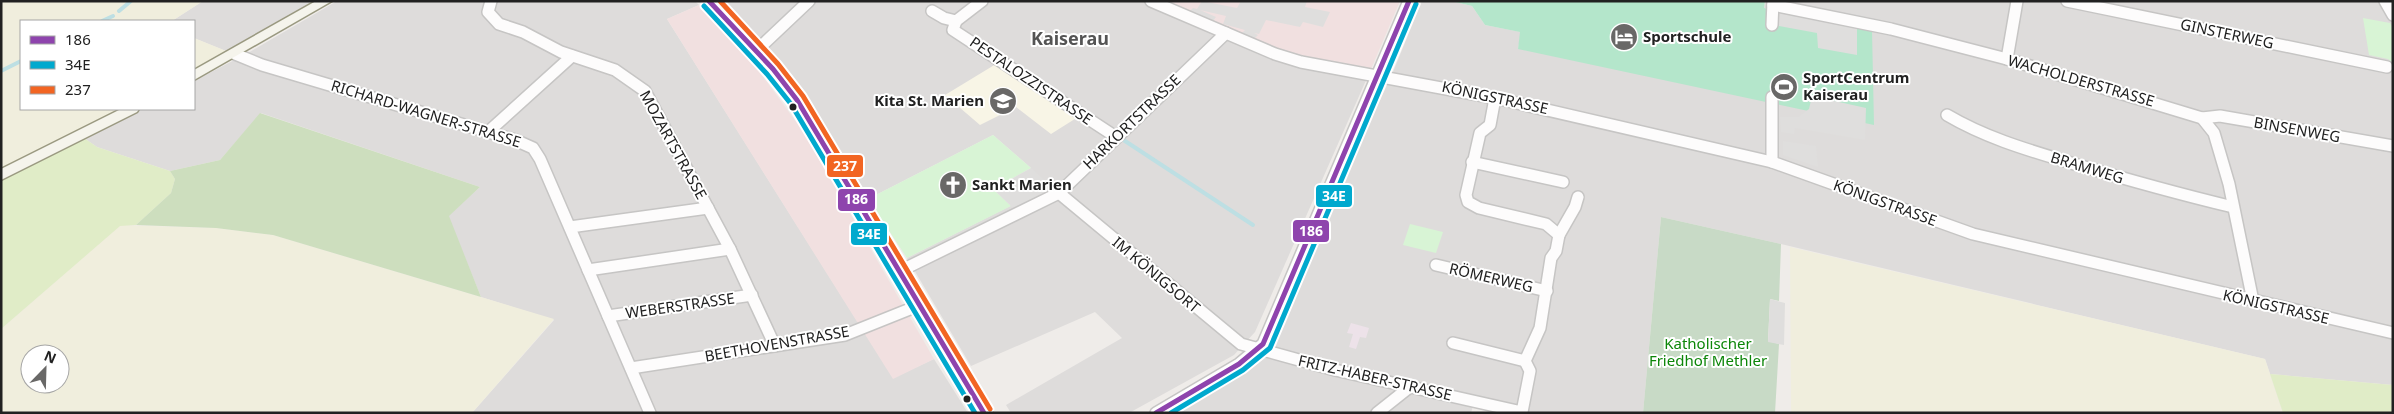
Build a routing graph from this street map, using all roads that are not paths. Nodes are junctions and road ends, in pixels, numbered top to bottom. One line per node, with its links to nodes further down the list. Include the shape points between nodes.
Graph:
1 (326, 1): 19 (main road)
2 (491, 1): 18 (street, MOZARTSTRASSE, via 488,12 495,22)
3 (709, 1): 17 (main road)
4 (809, 1): 17 (street)
5 (982, 1): 14 (street)
6 (1151, 1): 16 (street)
7 (1409, 1): 22 (street)
8 (2018, 1): 20 (street)
9 (2067, 1): 21 (street, GINSTERWEG)
10 (2385, 1): 13 (street)
11 (1773, 3): 15 (street); 20 (street, WACHOLDERSTRASSE, via 1892,28)
12 (932, 11): 14 (street)
13 (2393, 15)
14 (956, 21): 30 (street, PESTALOZZISTRASSE, via 953,30)
15 (1772, 25)
16 (1226, 33): 22 (street, via 1301,62); 30 (street, HARKORTSTRASSE)
17 (756, 51): 45 (main road, via 797,100)
18 (573, 53): 29 (street); 39 (street, MOZARTSTRASSE, via 617,70 645,91)
19 (239, 56): 23 (main road); 29 (street, RICHARD-WAGNER-STRASSE)
20 (2007, 59): 28 (street, WACHOLDERSTRASSE)
21 (2387, 67)
22 (1378, 75): 25 (street, KÖNIGSTRASSE); 54 (street, via 1270,331)
23 (195, 76)
24 (1772, 97): 33 (street)
25 (1495, 98): 32 (street, via 1490,125 1480,133); 33 (street, KÖNIGSTRASSE)
26 (130, 110): 34 (main road)
27 (1947, 115): 38 (street, BRAMWEG, via 1970,130 2015,146 2152,187)
28 (2202, 118): 31 (street, BINSENWEG, via 2220,116); 38 (street, via 2214,133)
29 (488, 132): 40 (street, RICHARD-WAGNER-STRASSE, via 536,151)
30 (1116, 137): 36 (street, HARKORTSTRASSE)
31 (2393, 146)
32 (1472, 162): 35 (street); 41 (street, via 1466,195 1468,202 1479,208 1546,224)
33 (1772, 162): 48 (street, KÖNIGSTRASSE, via 1973,234)
34 (1, 175)
35 (1563, 182)
36 (1059, 193): 45 (street, HARKORTSTRASSE); 54 (street, IM KÖNIGSORT, via 1229,336)
37 (1578, 197): 41 (street, RÖMERWEG)
38 (2233, 207): 48 (street)
39 (708, 208): 40 (street); 42 (street, MOZARTSTRASSE)
40 (570, 227): 44 (street, RICHARD-WAGNER-STRASSE)
41 (1559, 235): 46 (street, RÖMERWEG, via 1551,258)
42 (730, 249): 44 (street); 47 (street, MOZARTSTRASSE)
43 (1436, 265): 46 (street, RÖMERWEG)
44 (588, 270): 50 (street, RICHARD-WAGNER-STRASSE)
45 (900, 271): 49 (main road)
46 (1547, 292): 55 (street, RÖMERWEG, via 1540,328)
47 (752, 295): 50 (street, WEBERSTRASSE); 53 (street, MOZARTSTRASSE)
48 (2253, 301): 51 (street, KÖNIGSTRASSE)
49 (920, 305): 53 (street, BEETHOVENSTRASSE, via 845,335); 60 (main road)
50 (608, 316): 56 (street, RICHARD-WAGNER-STRASSE)
51 (2393, 332)
52 (1453, 343): 55 (street)
53 (776, 346): 56 (street, BEETHOVENSTRASSE)
54 (1258, 350): 57 (street, FRITZ-HABER-STRASSE); 61 (street)
55 (1525, 361): 58 (street, RÖMERWEG, via 1530,372)
56 (631, 368): 59 (street, RICHARD-WAGNER-STRASSE)
57 (1411, 386): 58 (street, FRITZ-HABER-STRASSE); 62 (street)
58 (1522, 412)
59 (650, 413)
60 (984, 413)
61 (1156, 413)
62 (1377, 413)

